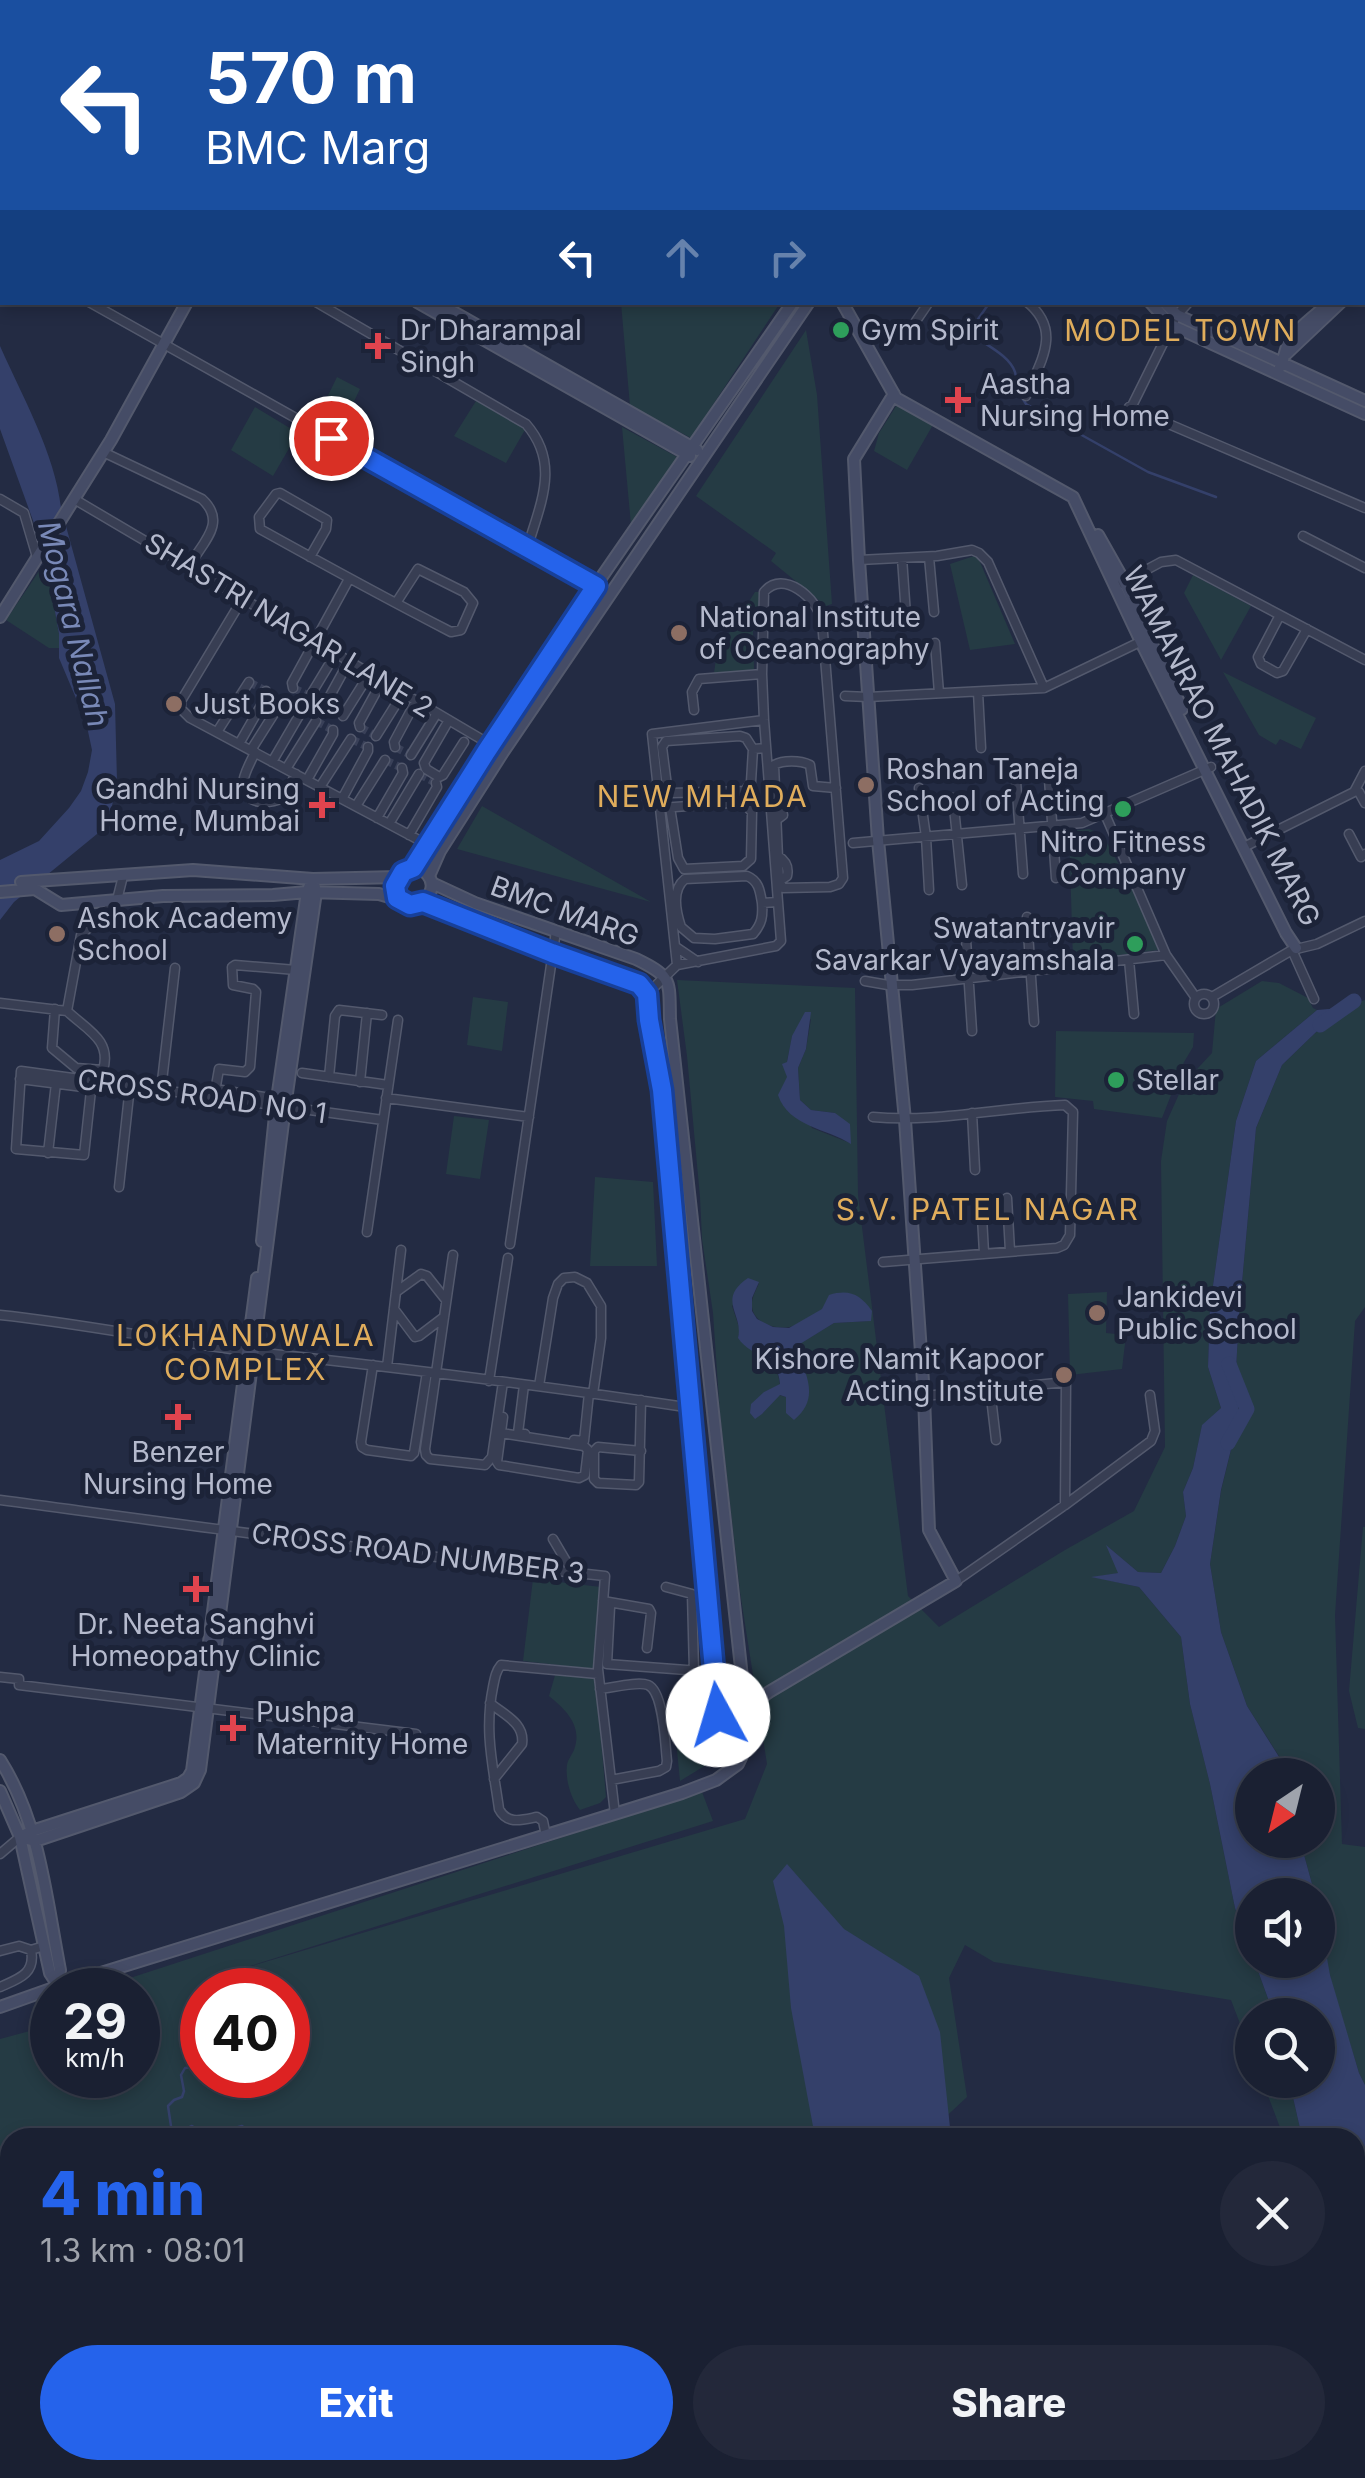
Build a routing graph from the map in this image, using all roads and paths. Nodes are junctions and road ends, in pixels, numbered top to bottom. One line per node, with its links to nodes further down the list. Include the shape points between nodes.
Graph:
1 (94, 305): 18 (street)
2 (185, 305): 18 (street)
3 (321, 305): 33 (street, via 526,424 539,438 546,486)
4 (422, 305): 26 (street)
5 (441, 305): 26 (street)
6 (791, 305): 26 (street)
7 (811, 305): 28 (street)
8 (844, 305): 20 (street)
9 (927, 305): 17 (street)
10 (1030, 305): 21 (street, via 1048,336)
11 (1154, 305): 16 (street)
12 (1166, 305): 16 (street)
13 (1186, 305): 16 (street)
14 (1327, 305): 19 (street, via 1293,336)
15 (1338, 305): 19 (street)
16 (1174, 320): 19 (street); 23 (street)
17 (916, 321)
18 (164, 343): 27 (street); 33 (street)
19 (1282, 364): 22 (street); 24 (street)
20 (894, 394): 38 (street, via 854,459); 42 (street, WAMANRAO MAHADIK MARG, via 1075,491)
21 (1026, 396)
22 (1365, 400)
23 (1130, 407): 25 (street); 31 (street)
24 (1365, 414)
25 (1126, 418)
26 (690, 451): 28 (street); 43 (street)
27 (103, 452): 30 (street); 39 (street, via 211,507 214,525)
28 (702, 458): 44 (street)
29 (0, 499): 34 (street, via 24,513)
30 (71, 504): 34 (street); 39 (street, SHASTRI NAGAR LANE 2)
31 (1365, 508)
32 (1303, 536): 40 (street)
33 (527, 550): 43 (street)
34 (39, 554): 50 (street)
35 (310, 557): 35 (street, via 327,520 276,494 260,529); 41 (street)
36 (929, 557): 37 (street); 47 (street); 63 (street, via 972,550 984,557)
37 (902, 558): 38 (street); 48 (street)
38 (859, 560): 70 (street)
39 (190, 566): 45 (street, SHASTRI NAGAR LANE 2)
40 (1365, 568)
41 (350, 579): 46 (street); 53 (street)
42 (1120, 583): 49 (street, via 1176,560); 52 (street, WAMANRAO MAHADIK MARG)
43 (596, 586): 44 (street); 88 (street)
44 (609, 594): 95 (street)
45 (242, 598): 53 (street, SHASTRI NAGAR LANE 2); 83 (street, via 181,701 190,718)
46 (396, 603): 46 (street, via 457,633 473,604 464,592 418,569)
47 (934, 612)
48 (906, 615)
49 (1280, 615): 51 (street); 51 (street, via 1258,657 1277,673)
50 (0, 617)
51 (1307, 630): 56 (street)
52 (1145, 640): 63 (street); 100 (street, WAMANRAO MAHADIK MARG)
53 (316, 642): 55 (street, SHASTRI NAGAR LANE 2); 62 (street)
54 (935, 643): 67 (street)
55 (336, 653): 57 (street, SHASTRI NAGAR LANE 2); 68 (street)
56 (1365, 660)
57 (349, 661): 58 (street, SHASTRI NAGAR LANE 2); 73 (street)
58 (370, 673): 60 (street, SHASTRI NAGAR LANE 2); 77 (street)
59 (762, 674): 75 (street, via 699,680); 79 (street); 110 (street, via 764,592 787,583 820,612)
60 (382, 680): 66 (street, SHASTRI NAGAR LANE 2); 81 (street)
61 (250, 682): 83 (street)
62 (293, 688)
63 (1044, 688): 65 (street)
64 (266, 691): 87 (street)
65 (978, 692): 67 (street); 92 (street)
66 (403, 693): 72 (street, SHASTRI NAGAR LANE 2); 84 (street)
67 (939, 693): 70 (street)
68 (310, 696)
69 (845, 696): 70 (street)
70 (868, 696): 129 (street)
71 (282, 701): 94 (street)
72 (416, 701): 76 (street, SHASTRI NAGAR LANE 2); 90 (street)
73 (326, 708)
74 (299, 710): 98 (street)
75 (694, 710)
76 (437, 713): 78 (street, SHASTRI NAGAR LANE 2); 96 (street)
77 (343, 716)
78 (449, 720): 86 (street, via 426,769 444,775); 88 (street, SHASTRI NAGAR LANE 2)
79 (764, 720): 91 (street); 117 (street, via 652,734)
80 (316, 721): 101 (street)
81 (360, 727)
82 (332, 730): 106 (street)
83 (218, 732): 87 (street)
84 (376, 736)
85 (351, 738): 109 (street)
86 (464, 742)
87 (239, 744): 94 (street)
88 (490, 745): 95 (street, SHASTRI NAGAR LANE 2); 131 (street)
89 (368, 747): 114 (street)
90 (394, 747)
91 (766, 748): 93 (street); 150 (street)
92 (981, 748)
93 (753, 749): 93 (street, via 745,791 672,793 667,786 666,741 740,736)
94 (253, 751): 98 (street); 103 (street, via 243,785 256,802 283,798)
95 (503, 752): 133 (street)
96 (411, 755)
97 (385, 760): 116 (street)
98 (272, 762): 101 (street)
99 (402, 768): 119 (street)
100 (1208, 768): 118 (street); 132 (street, WAMANRAO MAHADIK MARG)
101 (286, 769): 103 (street)
102 (1365, 771): 112 (street)
103 (296, 774): 106 (street)
104 (420, 774): 121 (street)
105 (1049, 778): 122 (street)
106 (307, 780): 109 (street)
107 (1016, 781): 123 (street)
108 (436, 783): 126 (street)
109 (320, 787): 114 (street)
110 (836, 788): 110 (street, via 813,786 808,764 772,768 780,886 830,888 842,882)
111 (919, 788): 128 (street)
112 (1355, 790): 115 (street); 132 (street)
113 (954, 798): 127 (street)
114 (342, 799): 116 (street)
115 (1365, 803)
116 (356, 806): 119 (street)
117 (666, 808): 117 (street, via 746,804 752,812 751,860 684,868); 157 (street)
118 (1105, 814): 122 (street); 160 (street)
119 (377, 818): 121 (street)
120 (974, 822): 124 (street)
121 (388, 824): 126 (street)
122 (1053, 828): 123 (street); 139 (street)
123 (1021, 829): 124 (street); 136 (street)
124 (975, 833): 127 (street)
125 (1349, 834): 134 (street, via 1360,856)
126 (409, 835): 131 (street)
127 (959, 835): 128 (street); 143 (street)
128 (926, 837): 129 (street); 145 (street)
129 (878, 840): 130 (street); 170 (street)
130 (854, 843)
131 (427, 844): 133 (street); 135 (street)
132 (1246, 845): 158 (street, WAMANRAO MAHADIK MARG, via 1292,932)
133 (440, 851): 141 (street)
134 (1365, 854)
135 (413, 868): 138 (street); 141 (street)
136 (1023, 874)
137 (123, 876): 140 (street, via 193,870); 142 (street); 148 (street)
138 (398, 876): 140 (street); 147 (street)
139 (1056, 878)
140 (313, 879): 146 (street)
141 (430, 880): 149 (street); 155 (street, BMC MARG)
142 (29, 885): 144 (street); 148 (street, via 61,905)
143 (962, 886)
144 (0, 888)
145 (928, 890)
146 (312, 892): 147 (street); 148 (street); 156 (street)
147 (397, 898): 149 (street)
148 (117, 900): 177 (street, via 81,935)
149 (423, 902): 159 (street, BMC MARG)
150 (777, 902): 151 (street); 162 (street, via 779,945)
151 (762, 903): 151 (street, via 753,934 694,938 681,928 676,889 685,879 747,876 759,886)
152 (1028, 918): 166 (street)
153 (1365, 921): 158 (street)
154 (965, 924): 168 (street)
155 (556, 931): 159 (street); 167 (street, BMC MARG, via 636,959)
156 (306, 932): 165 (street); 198 (street)
157 (676, 948): 162 (street); 163 (street)
158 (1294, 949): 172 (street); 174 (street)
159 (552, 953): 171 (street, BMC MARG, via 639,984); 200 (street)
160 (1166, 955): 161 (street); 173 (street)
161 (1128, 960): 166 (street); 179 (street)
162 (698, 962): 163 (street)
163 (678, 965): 167 (street)
164 (175, 968): 194 (street)
165 (296, 970): 195 (street, via 232,967 233,986 256,992 250,1068 219,1069); 198 (street)
166 (1031, 972): 168 (street); 184 (street)
167 (665, 977): 171 (street); 181 (street, BMC MARG)
168 (968, 978): 170 (street); 185 (street)
169 (865, 981): 170 (street)
170 (892, 985): 203 (street)
171 (647, 994): 183 (street)
172 (1212, 997): 173 (street); 173 (street, via 1206,1015 1195,1010)
173 (1196, 998)
174 (1314, 999)
175 (0, 1003): 176 (street)
176 (55, 1010): 177 (street); 177 (street, via 52,1048 76,1068 104,1070 104,1045)
177 (67, 1011)
178 (368, 1013): 180 (street); 188 (street, via 337,1013); 189 (street)
179 (1134, 1014)
180 (382, 1016)
181 (670, 1019): 183 (street); 258 (street, BMC MARG)
182 (398, 1020): 193 (street)
183 (649, 1020): 237 (street, via 662,1090)
184 (1034, 1022)
185 (972, 1031)
186 (302, 1073): 188 (street)
187 (20, 1075): 190 (street); 191 (street, CROSS ROAD NO 1); 204 (street, via 15,1145)
188 (328, 1077): 189 (street)
189 (360, 1082): 193 (street)
190 (56, 1083): 191 (street); 204 (street)
191 (92, 1084): 192 (street, CROSS ROAD NO 1); 204 (street, via 84,1155)
192 (130, 1086): 194 (street, CROSS ROAD NO 1); 206 (street)
193 (388, 1086): 197 (street)
194 (161, 1090): 195 (street, CROSS ROAD NO 1)
195 (215, 1093): 196 (street); 198 (street, CROSS ROAD NO 1)
196 (264, 1098)
197 (386, 1098): 200 (street); 202 (street)
198 (280, 1107): 202 (street, CROSS ROAD NO 1); 223 (street)
199 (972, 1113): 203 (street); 205 (street); 212 (street, via 1065,1105 1073,1112 1068,1240 1057,1248)
200 (528, 1116): 210 (street)
201 (873, 1118): 203 (street)
202 (383, 1120): 209 (street)
203 (905, 1120): 216 (street)
204 (48, 1153)
205 (976, 1170)
206 (119, 1187)
207 (1007, 1198): 212 (street)
208 (981, 1199): 213 (street)
209 (367, 1232)
210 (510, 1244)
211 (401, 1250): 218 (street)
212 (1010, 1251): 213 (street)
213 (984, 1253): 216 (street)
214 (453, 1254): 219 (street)
215 (508, 1258): 227 (street)
216 (913, 1259): 217 (street); 234 (street)
217 (883, 1262)
218 (396, 1292): 219 (street, via 421,1274); 220 (street)
219 (446, 1300): 222 (street)
220 (394, 1309): 222 (street, via 415,1337); 225 (street)
221 (0, 1314): 223 (street)
222 (444, 1317): 226 (street)
223 (251, 1351): 224 (street); 244 (street)
224 (372, 1365): 225 (street); 226 (street, via 361,1442 366,1450 411,1456)
225 (386, 1366): 226 (street)
226 (432, 1373): 227 (street); 228 (street, via 425,1449 430,1458 490,1462)
227 (489, 1380): 228 (street)
228 (506, 1383): 229 (street); 238 (street)
229 (522, 1385): 230 (street); 232 (street, via 518,1433 584,1441); 239 (street)
230 (540, 1386): 232 (street); 232 (street, via 553,1298 564,1278 575,1278 587,1283 600,1306)
231 (990, 1389): 234 (street); 240 (street); 243 (street, via 1066,1382)
232 (591, 1394): 236 (street)
233 (1150, 1395): 243 (street, via 1152,1441)
234 (924, 1396): 235 (street); 247 (street, via 929,1530)
235 (891, 1397)
236 (640, 1400): 237 (street); 241 (street)
237 (692, 1408): 252 (street)
238 (501, 1434): 239 (street); 239 (street, via 502,1467 585,1474 584,1446)
239 (516, 1436)
240 (996, 1440)
241 (640, 1451): 241 (street, via 598,1447 594,1479 636,1486)
242 (0, 1500): 244 (street, CROSS ROAD NUMBER 3)
243 (1065, 1505): 247 (street)
244 (228, 1529): 246 (street, CROSS ROAD NUMBER 3); 257 (street)
245 (552, 1540): 246 (street)
246 (573, 1572): 249 (street, CROSS ROAD NUMBER 3, via 606,1576)
247 (956, 1581): 258 (street)
248 (666, 1587): 251 (street, via 692,1594)
249 (606, 1616): 250 (street, via 649,1609); 251 (street, via 607,1664); 253 (street, CROSS ROAD NUMBER 3)
250 (647, 1648)
251 (694, 1672): 252 (street)
252 (714, 1672): 259 (street)
253 (598, 1674): 255 (street, CROSS ROAD NUMBER 3); 256 (street, via 501,1664)
254 (0, 1677): 257 (street)
255 (600, 1689): 264 (street, CROSS ROAD NUMBER 3); 264 (street, via 653,1689 667,1761 659,1771)
256 (490, 1703): 263 (street); 263 (street, via 520,1727 523,1738)
257 (205, 1708): 260 (street); 267 (street, via 185,1780)
258 (745, 1709): 259 (street); 262 (street, BMC MARG, via 749,1741)
259 (718, 1715): 262 (street, via 721,1736)
260 (416, 1734)
261 (0, 1760): 267 (street)
262 (738, 1764): 266 (street, via 682,1794)
263 (494, 1779): 268 (street, via 502,1815 511,1821 541,1819)
264 (610, 1780): 266 (street, CROSS ROAD NUMBER 3)
265 (0, 1791): 269 (street)
266 (614, 1814): 268 (street)
267 (34, 1836): 269 (street); 275 (street)
268 (546, 1836): 276 (street)
269 (20, 1838): 270 (street); 271 (street)
270 (0, 1854)
271 (44, 1946): 272 (street); 274 (street)
272 (31, 1950): 273 (street); 277 (street, via 25,1975)
273 (0, 1951)
274 (49, 1968)
275 (60, 1968)
276 (118, 1968)
277 (0, 1987)
278 (30, 1996): 279 (street)
279 (0, 2005)

